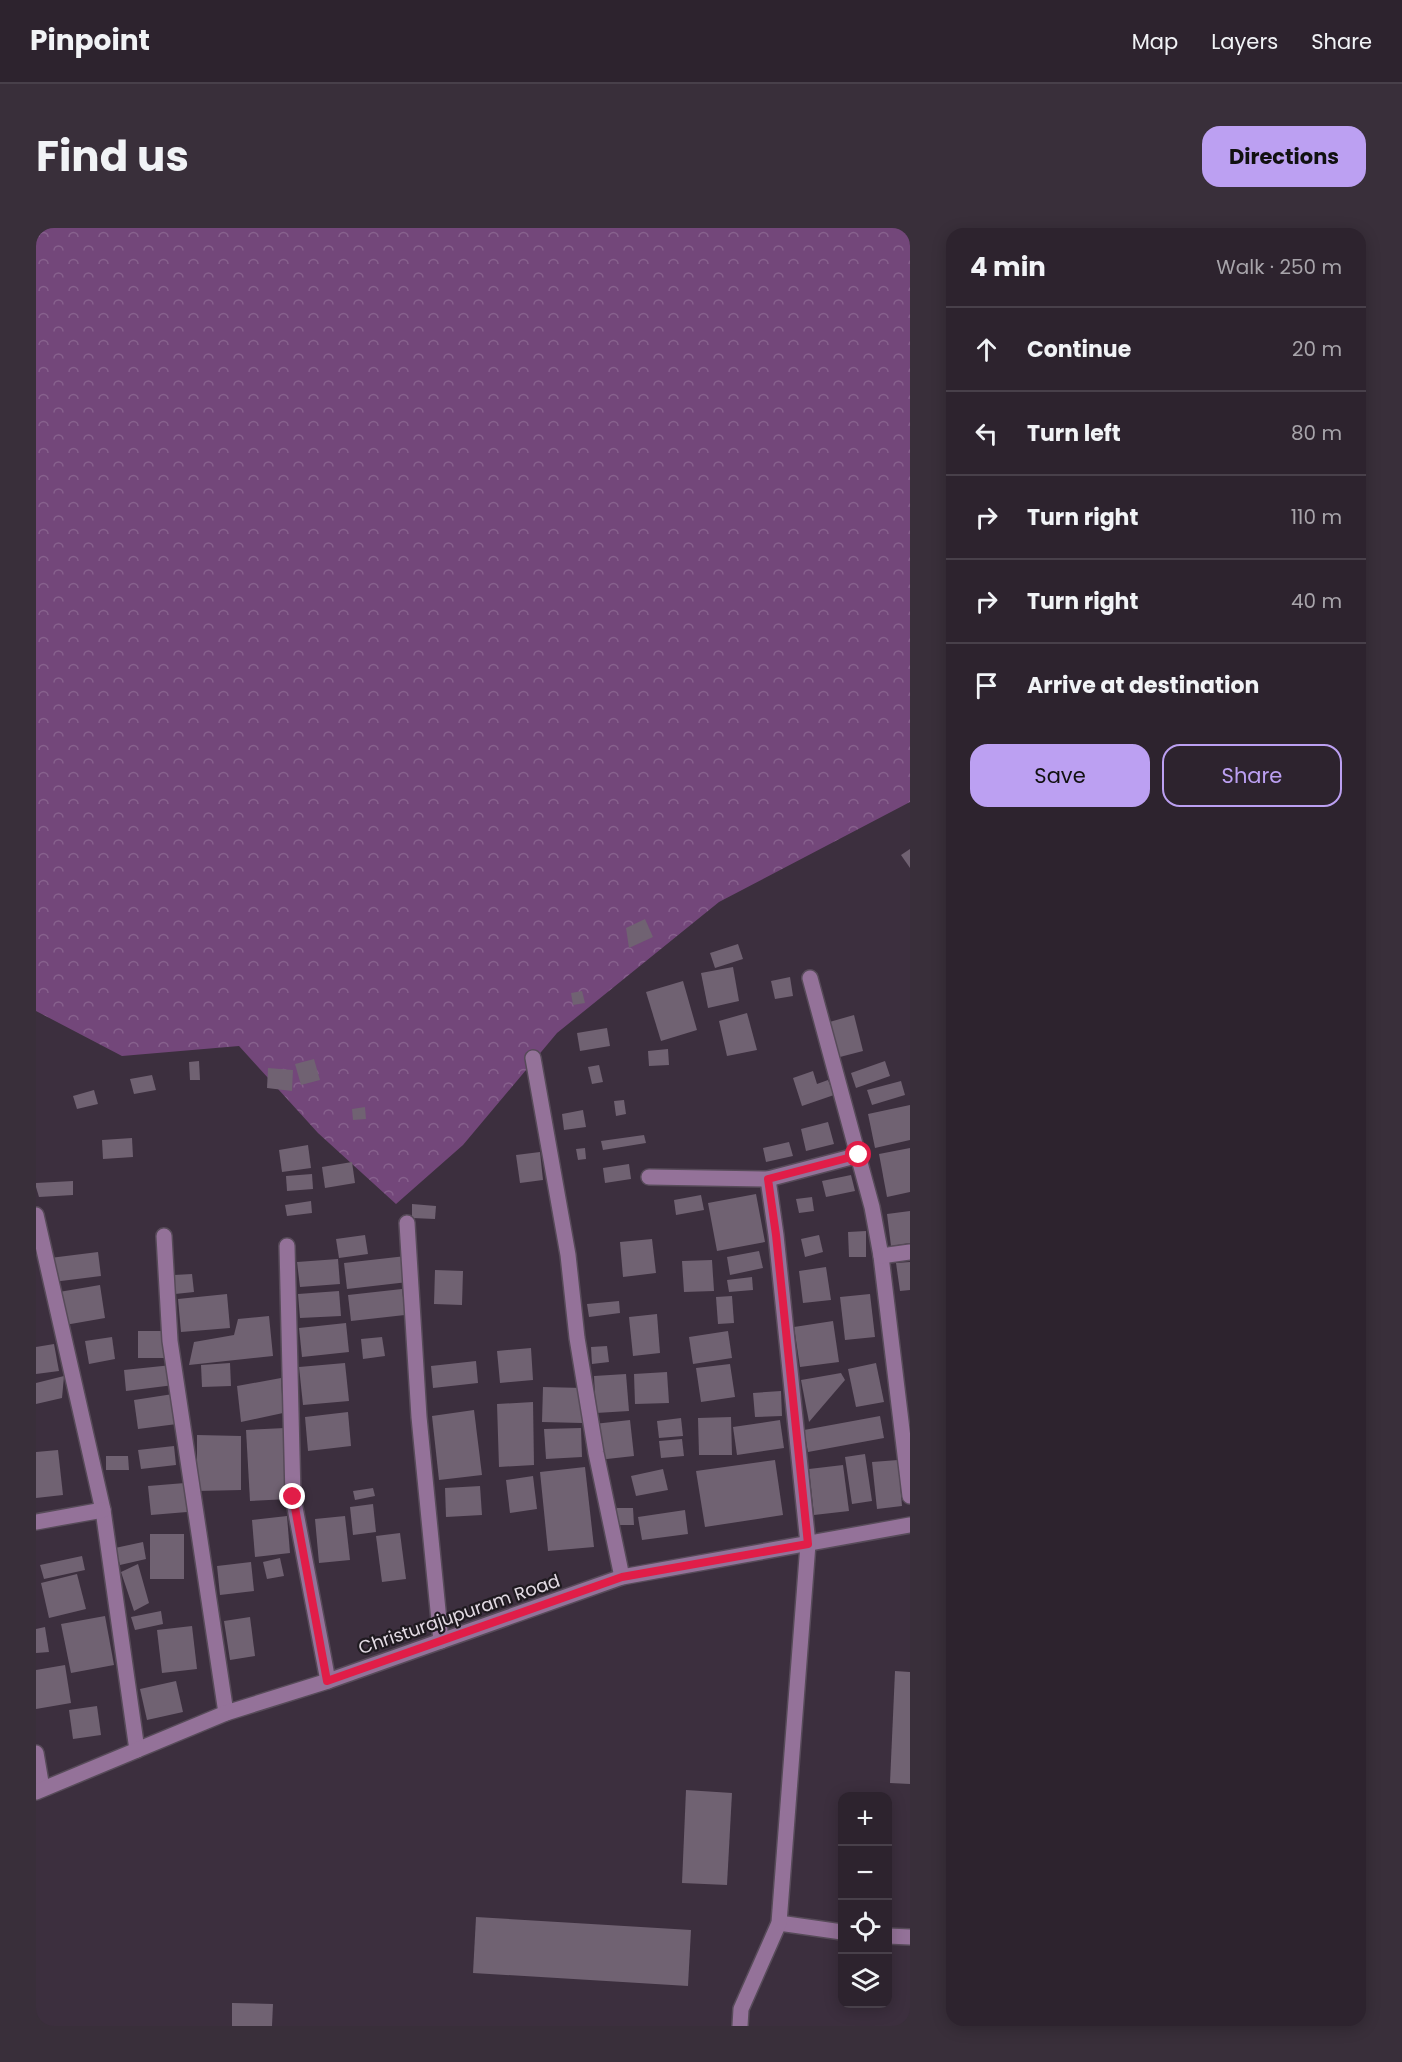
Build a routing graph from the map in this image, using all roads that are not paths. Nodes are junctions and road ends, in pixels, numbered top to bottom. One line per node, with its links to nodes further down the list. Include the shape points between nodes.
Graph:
1 (810, 978): 3 (street)
2 (533, 1058): 17 (street, via 568,1255 596,1453)
3 (859, 1155): 5 (street); 11 (street)
4 (649, 1177): 5 (street)
5 (768, 1179): 16 (street)
6 (36, 1215): 13 (street)
7 (407, 1223): 18 (street, via 419,1417)
8 (164, 1236): 20 (street, via 170,1341)
9 (287, 1246): 19 (street, via 293,1497)
10 (910, 1252): 11 (street)
11 (881, 1256): 12 (street)
12 (910, 1496)
13 (103, 1510): 14 (street); 21 (street)
14 (36, 1522)
15 (910, 1525): 16 (street, Christurajupuram Road)
16 (808, 1544): 17 (street, Christurajupuram Road); 24 (street)
17 (622, 1577): 18 (street, Christurajupuram Road)
18 (441, 1641): 19 (street, Christurajupuram Road)
19 (327, 1681): 20 (street, Christurajupuram Road)
20 (226, 1713): 21 (street, Christurajupuram Road)
21 (137, 1750): 23 (street, Christurajupuram Road)
22 (36, 1753): 23 (street)
23 (39, 1790)
24 (779, 1923): 25 (street); 28 (street, via 741,2009)
25 (838, 1931)
26 (892, 1936): 27 (street)
27 (910, 1937)
28 (740, 2026)

